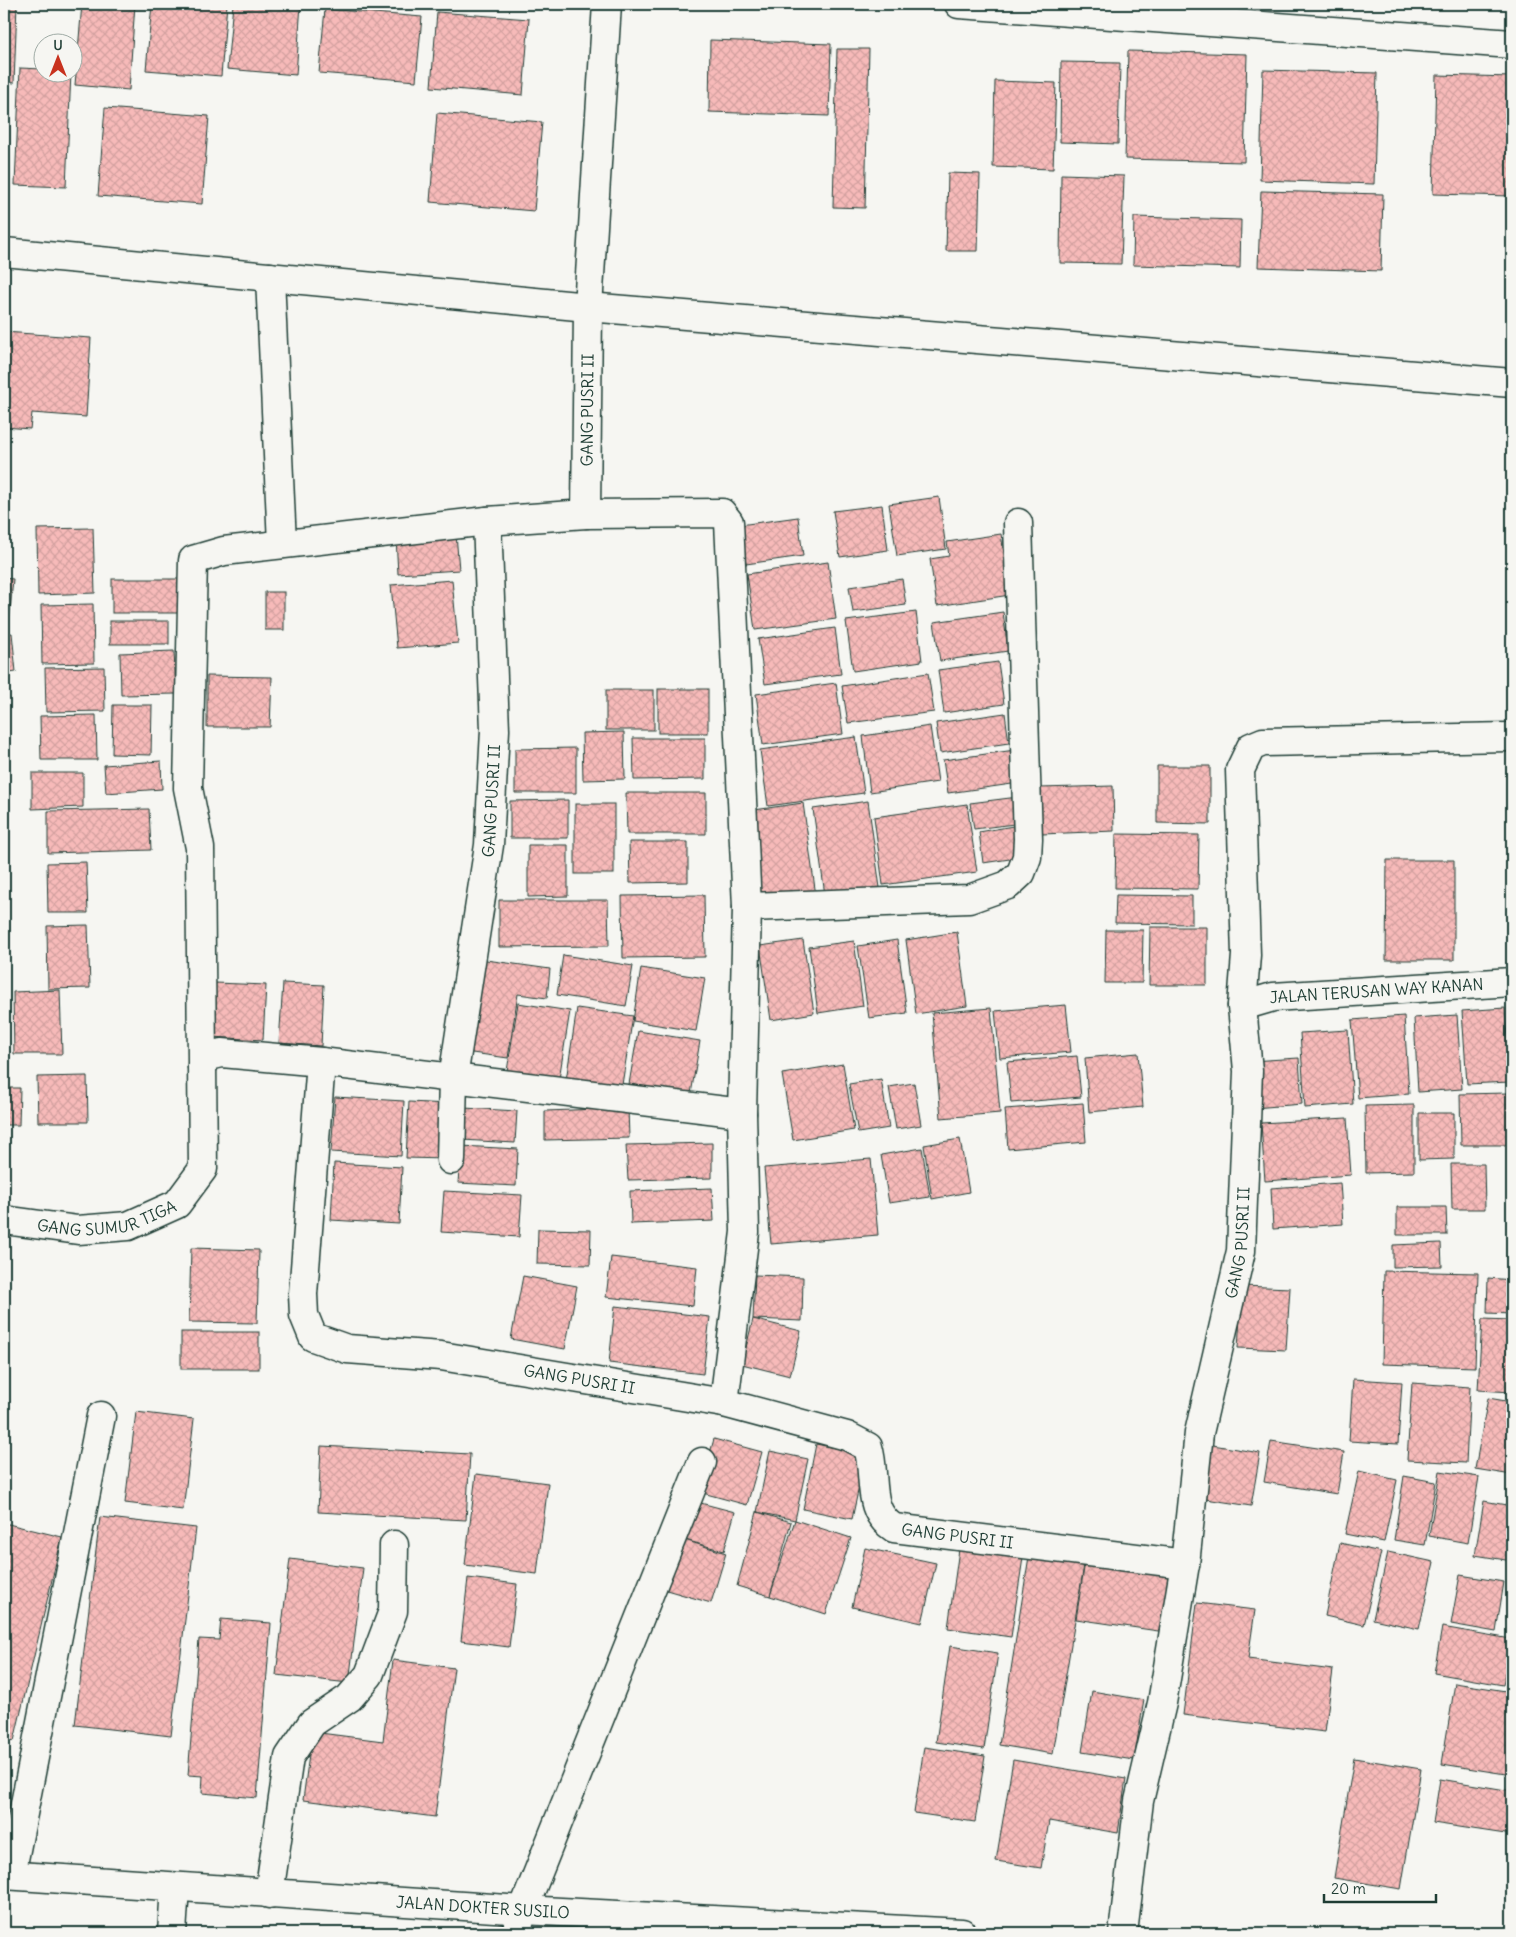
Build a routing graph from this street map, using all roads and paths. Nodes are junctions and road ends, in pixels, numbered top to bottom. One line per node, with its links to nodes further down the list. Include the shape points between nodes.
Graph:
1 (607, 4): 6 (street, GANG PUSRI II)
2 (959, 4): 3 (street)
3 (1512, 44)
4 (4, 252): 5 (street)
5 (270, 278): 6 (street); 11 (street)
6 (588, 307): 7 (street); 8 (street, GANG PUSRI II)
7 (1512, 383)
8 (586, 514): 9 (street); 13 (street, via 709,511 722,513 729,522)
9 (487, 521): 11 (street); 18 (street, GANG PUSRI II, via 495,730 489,845)
10 (1018, 523): 13 (street, via 1028,839 1027,857 1021,873 1008,885 968,899)
11 (282, 544): 17 (street, GANG SUMUR TIGA, via 224,551 193,560 188,788 200,848)
12 (1508, 736): 15 (street, GANG PUSRI II, via 1263,742 1251,747 1240,770 1246,955)
13 (747, 907): 19 (street)
14 (1512, 982): 15 (street, JALAN TERUSAN WAY KANAN, via 1273,997)
15 (1242, 1006): 26 (street, GANG PUSRI II, via 1248,1094 1241,1251 1199,1433)
16 (322, 1062): 17 (street, via 222,1052 209,1056); 18 (street); 22 (street, GANG PUSRI II, via 303,1294 304,1315 313,1337 347,1349 440,1356)
17 (202, 1066): 21 (street, GANG SUMUR TIGA, via 203,1169 178,1204 128,1226 78,1230)
18 (453, 1078): 19 (street); 20 (street, GANG PUSRI II)
19 (742, 1113): 22 (street, via 745,1232)
20 (451, 1160)
21 (4, 1220)
22 (724, 1403): 26 (street, GANG PUSRI II, via 847,1436 868,1447 874,1502 884,1522 894,1528)
23 (102, 1416): 27 (street)
24 (702, 1462): 30 (street)
25 (394, 1545): 29 (street, via 393,1611 370,1674 349,1698 312,1723 289,1757)
26 (1185, 1564): 33 (street, GANG PUSRI II, via 1162,1703 1139,1801)
27 (7, 1875): 28 (street, JALAN DOKTER SUSILO)
28 (175, 1887): 29 (street, JALAN DOKTER SUSILO); 31 (street)
29 (268, 1894): 30 (street, JALAN DOKTER SUSILO)
30 (520, 1921): 32 (street, JALAN DOKTER SUSILO)
31 (172, 1933)
32 (962, 1933)
33 (1123, 1933)

